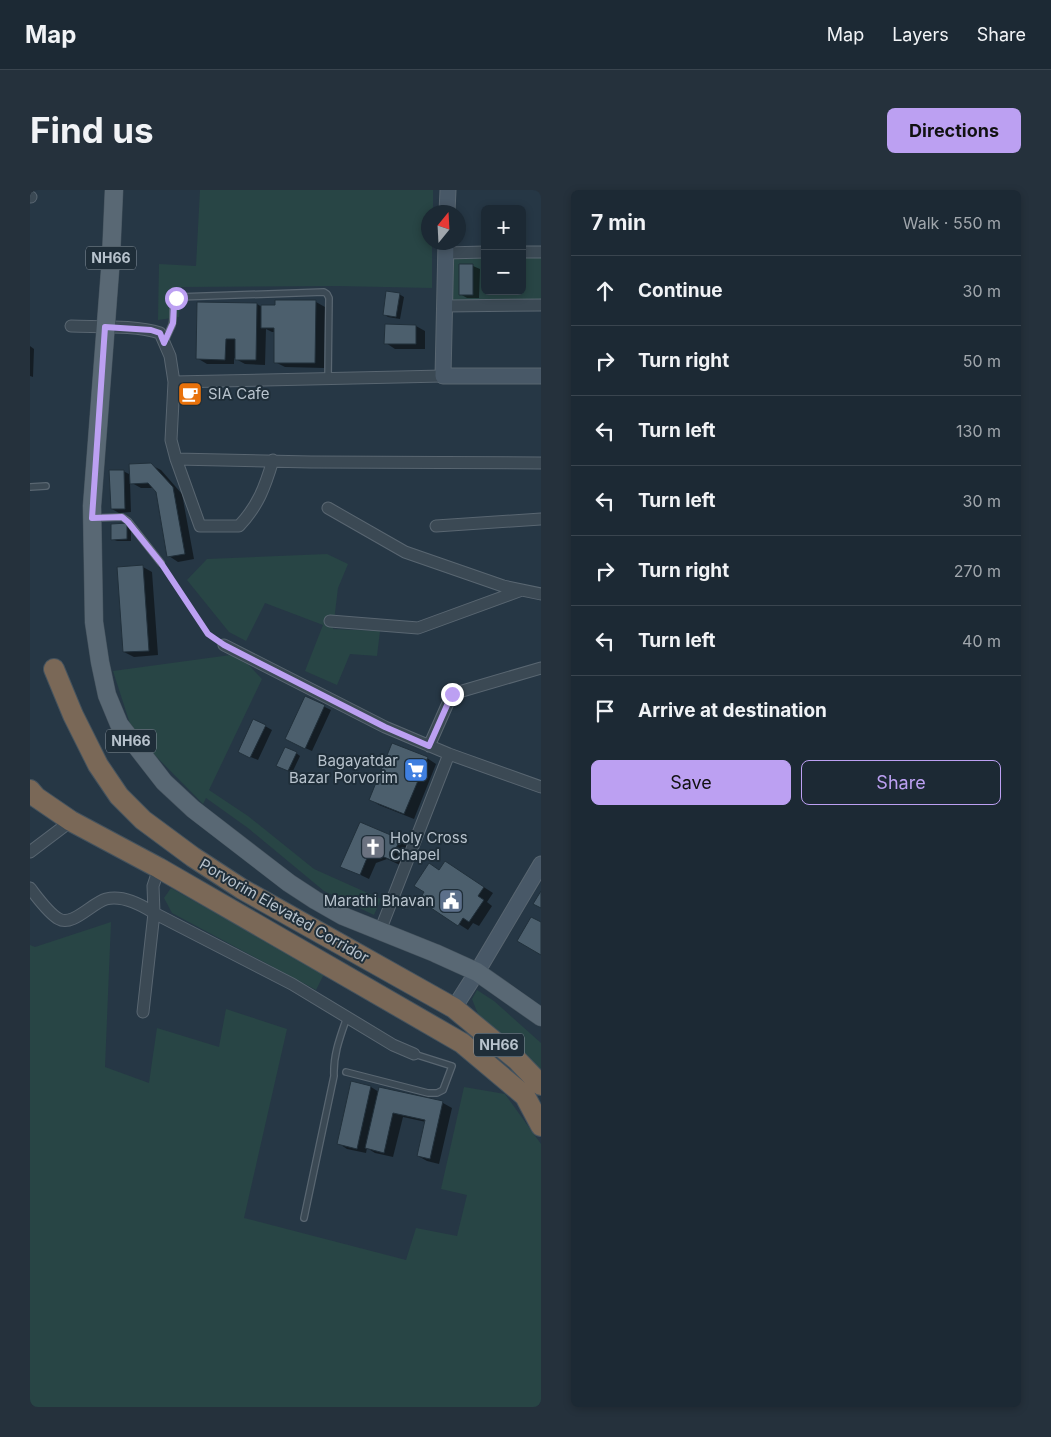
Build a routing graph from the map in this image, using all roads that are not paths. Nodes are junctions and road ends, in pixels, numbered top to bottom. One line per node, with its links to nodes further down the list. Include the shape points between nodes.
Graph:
1 (114, 190): 12 (main road, NH66)
2 (448, 190): 3 (street)
3 (447, 205)
4 (446, 250): 10 (street)
5 (466, 250): 6 (street)
6 (481, 252)
7 (526, 252): 8 (street)
8 (541, 252)
9 (541, 305): 10 (street)
10 (445, 306): 14 (street)
11 (71, 326): 12 (street)
12 (105, 327): 13 (street, via 151,330 160,333); 24 (main road, NH66)
13 (164, 343): 16 (lane, via 173,323 174,301 178,296 324,292 329,298); 17 (street, via 170,356)
14 (443, 376): 15 (street); 16 (street)
15 (541, 376)
16 (328, 379): 17 (street)
17 (174, 382): 18 (street, via 171,440)
18 (176, 459): 19 (street); 19 (street, via 200,526 238,526 251,514 266,486)
19 (273, 460): 20 (street)
20 (541, 462)
21 (46, 486): 22 (lane)
22 (30, 487)
23 (328, 508): 28 (street, via 405,552)
24 (92, 518): 27 (lane, via 122,517); 44 (main road, NH66, via 94,622 107,695 119,724 164,782 193,809 314,900)
25 (541, 519): 26 (street)
26 (436, 526)
27 (161, 563)
28 (522, 590): 29 (street); 30 (street, via 418,628)
29 (541, 594)
30 (330, 621)
31 (224, 645): 34 (street)
32 (541, 668): 34 (street, via 452,694)
33 (54, 669): 46 (highway, Porvorim Elevated Corridor, via 98,765 118,796 143,820 242,889)
34 (429, 746): 35 (street)
35 (449, 754): 36 (street); 44 (street)
36 (541, 787)
37 (30, 790): 38 (highway, NH66)
38 (71, 821): 39 (street); 41 (highway, NH66)
39 (30, 852)
40 (541, 864): 45 (street)
41 (159, 868): 43 (street, via 153,886); 53 (highway, NH66, via 462,1043 525,1096)
42 (30, 888): 43 (street, via 54,916 65,922 97,902 108,899 140,904)
43 (154, 913): 47 (street); 48 (street, via 292,984)
44 (380, 931): 45 (main road, NH66)
45 (477, 972): 46 (street); 49 (main road)
46 (454, 1008): 52 (highway, NH66, via 517,1060)
47 (143, 1012)
48 (347, 1017): 50 (street); 54 (lane, via 336,1048 334,1076)
49 (541, 1017)
50 (414, 1054): 51 (lane, via 452,1066 443,1090 428,1093)
51 (346, 1072)
52 (541, 1085)
53 (541, 1126)
54 (304, 1218)

